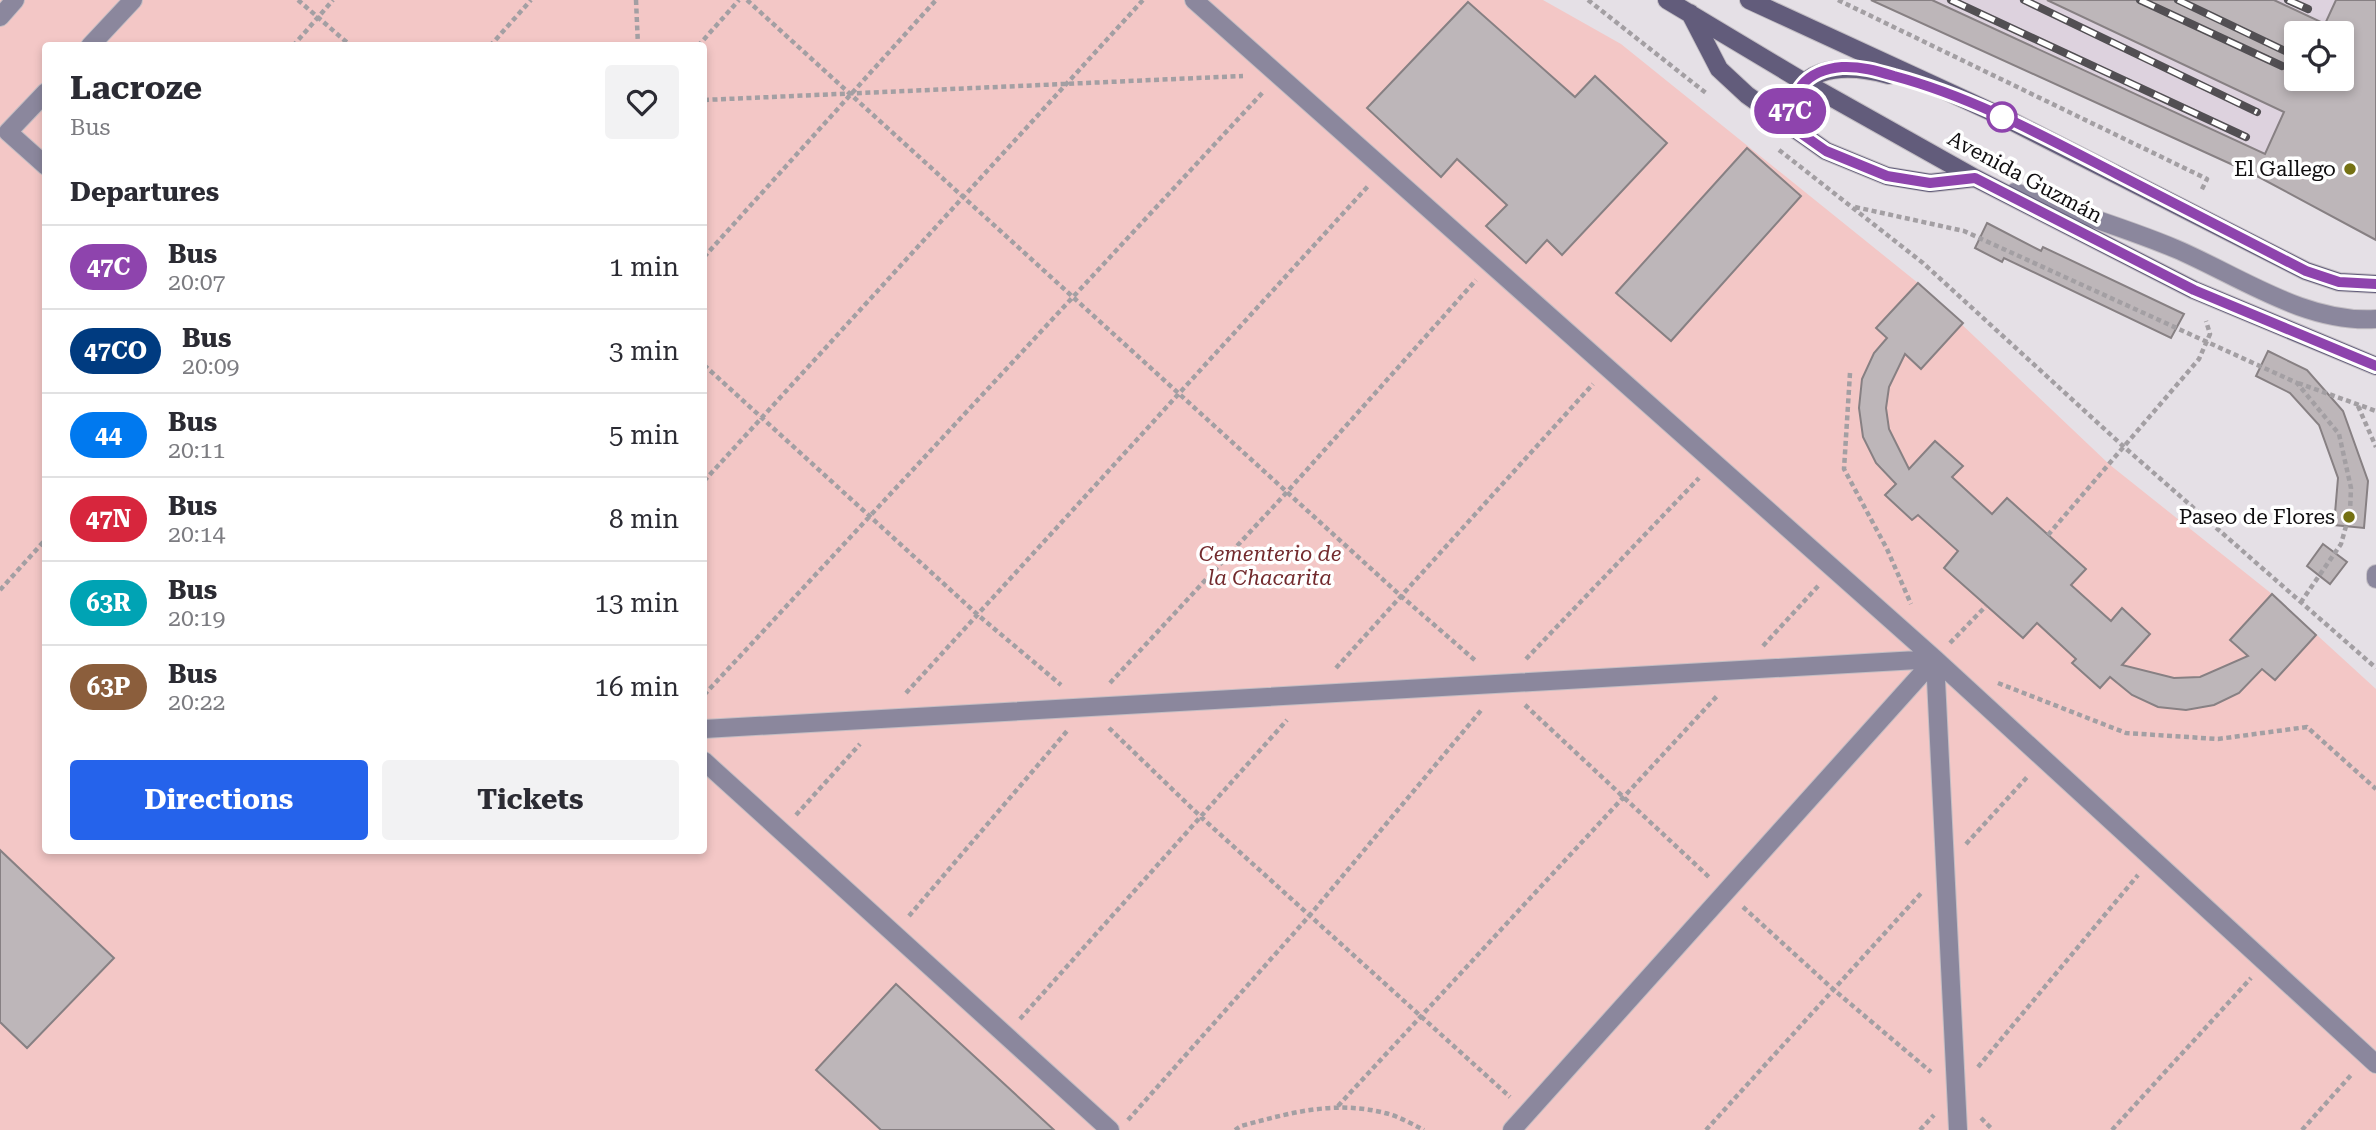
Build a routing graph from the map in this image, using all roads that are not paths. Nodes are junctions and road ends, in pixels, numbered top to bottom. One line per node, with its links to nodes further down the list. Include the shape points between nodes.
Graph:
1 (15, 0): 7 (lane)
2 (133, 0): 8 (lane)
3 (1194, 0): 18 (lane)
4 (1667, 0): 6 (main road, Avenida Guzmán)
5 (1749, 0): 10 (main road, Avenida Guzmán)
6 (1690, 13): 9 (main road, Avenida Guzmán); 12 (main road, via 1719,69 1747,96)
7 (0, 17)
8 (94, 42)
9 (1804, 82): 10 (main road, via 1819,72 1842,67); 12 (main road, via 1792,103); 14 (main road, Avenida Guzmán)
10 (1937, 87): 15 (main road, Avenida Guzmán, via 2306,271 2339,282)
11 (42, 96): 13 (lane, via 8,132)
12 (1792, 127): 14 (main road, via 1826,151 1887,176 1930,183)
13 (42, 162)
14 (1975, 178): 16 (lane, via 2175,248 2320,315 2351,321); 17 (main road, Avenida Guzmán, via 2194,290)
15 (2376, 284)
16 (2376, 319)
17 (2376, 366)
18 (1936, 659): 19 (lane); 21 (lane); 23 (lane); 24 (lane)
19 (707, 729)
20 (707, 764): 22 (lane)
21 (2372, 1060)
22 (1110, 1130)
23 (1512, 1130)
24 (1958, 1130)

